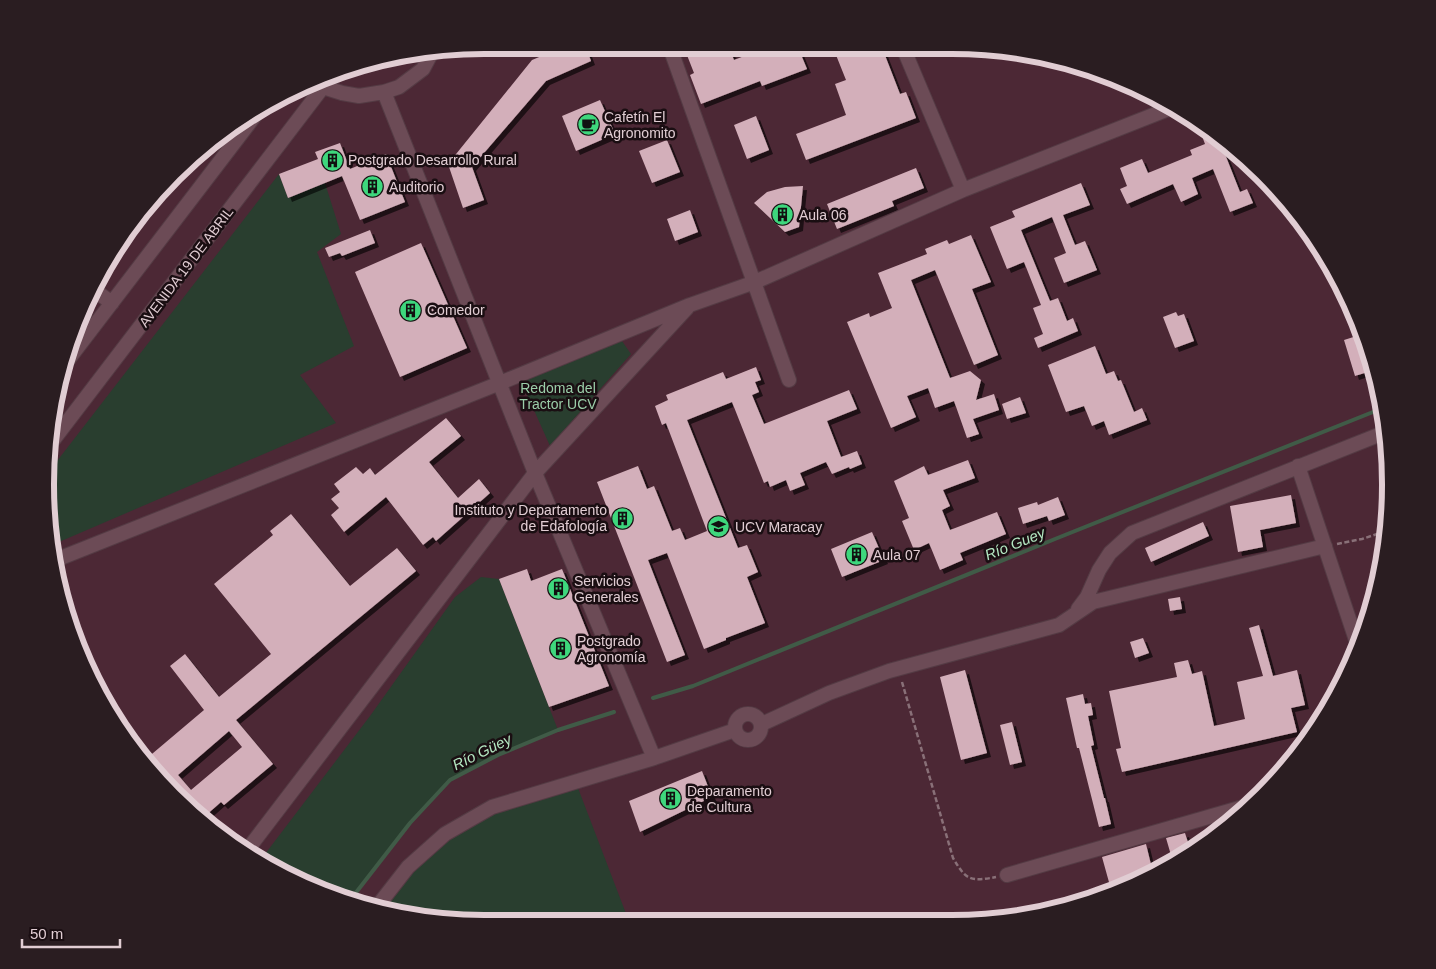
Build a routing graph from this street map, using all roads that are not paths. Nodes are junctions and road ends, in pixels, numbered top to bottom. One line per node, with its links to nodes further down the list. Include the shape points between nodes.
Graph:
1 (672, 54): 10 (lane)
2 (906, 54): 9 (lane)
3 (430, 57): 6 (lane, via 423,69 399,87)
4 (324, 86): 6 (lane, via 359,96)
5 (317, 88): 18 (lane, AVENIDA 19 DE ABRIL)
6 (384, 92): 16 (lane)
7 (1165, 110): 9 (lane)
8 (249, 124): 12 (lane)
9 (963, 190): 10 (lane)
10 (755, 282): 13 (lane); 15 (lane)
11 (98, 293): 12 (lane)
12 (112, 303): 14 (lane)
13 (690, 305): 16 (lane); 20 (lane)
14 (76, 350)
15 (790, 380)
16 (500, 383): 20 (lane); 22 (lane)
17 (1379, 435): 19 (lane)
18 (56, 436)
19 (1298, 466): 21 (lane); 23 (lane, via 1132,533 1110,553)
20 (535, 473): 27 (lane); 29 (lane)
21 (1325, 546): 23 (lane, via 1093,602); 24 (lane)
22 (60, 558)
23 (1075, 614): 25 (lane, via 1059,625 899,668 829,693)
24 (1354, 635)
25 (762, 724): 26 (lane, via 755,716 745,714 737,720); 26 (lane, via 756,739 741,738)
26 (735, 730): 27 (lane)
27 (654, 758): 31 (lane, via 492,807 445,834 408,867)
28 (1234, 810): 30 (lane)
29 (250, 846)
30 (1007, 875)
31 (380, 903)

